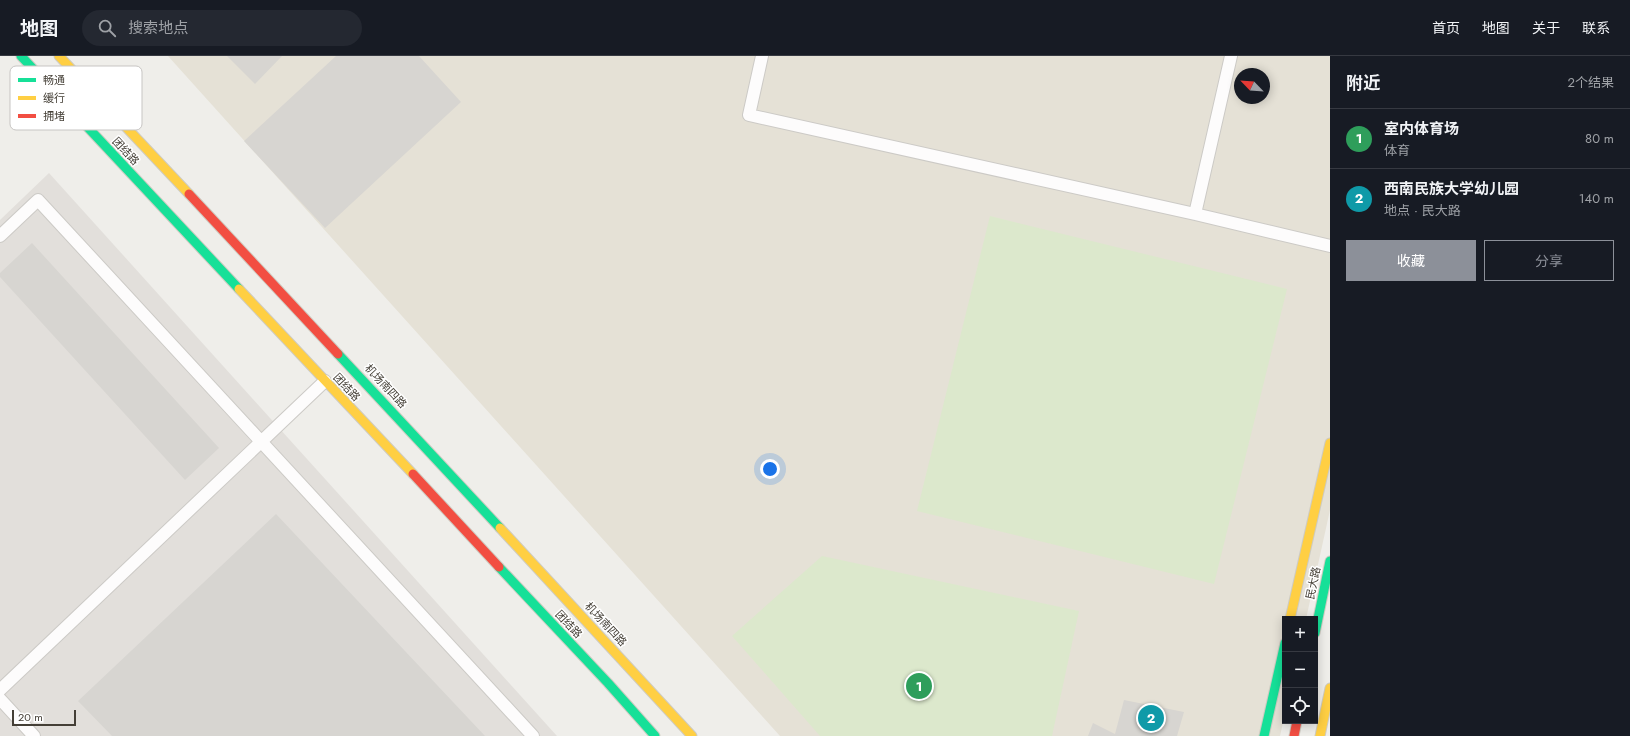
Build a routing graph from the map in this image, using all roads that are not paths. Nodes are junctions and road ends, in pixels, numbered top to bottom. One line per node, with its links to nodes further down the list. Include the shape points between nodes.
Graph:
1 (21, 56): 5 (main road, 团结路)
2 (59, 56): 6 (main road, 机场南四路)
3 (762, 56): 9 (lane, via 749,116)
4 (1231, 56): 9 (lane)
5 (30, 66)
6 (68, 66)
7 (90, 130): 12 (main road, 团结路)
8 (128, 130): 26 (main road, 机场南四路)
9 (1195, 214): 11 (lane)
10 (0, 236): 13 (lane, via 38,200)
11 (1330, 246)
12 (325, 381): 13 (lane); 25 (main road, 团结路)
13 (261, 442): 20 (lane); 24 (lane)
14 (1330, 443): 16 (main road)
15 (1330, 561): 17 (main road, 民大路)
16 (1291, 616)
17 (1318, 619)
18 (1283, 652): 27 (main road)
19 (1330, 688): 29 (main road)
20 (0, 690)
21 (0, 699): 23 (lane)
22 (1296, 724): 28 (main road)
23 (34, 736)
24 (533, 736)
25 (655, 736)
26 (692, 736)
27 (1264, 736)
28 (1294, 736)
29 (1320, 736)

